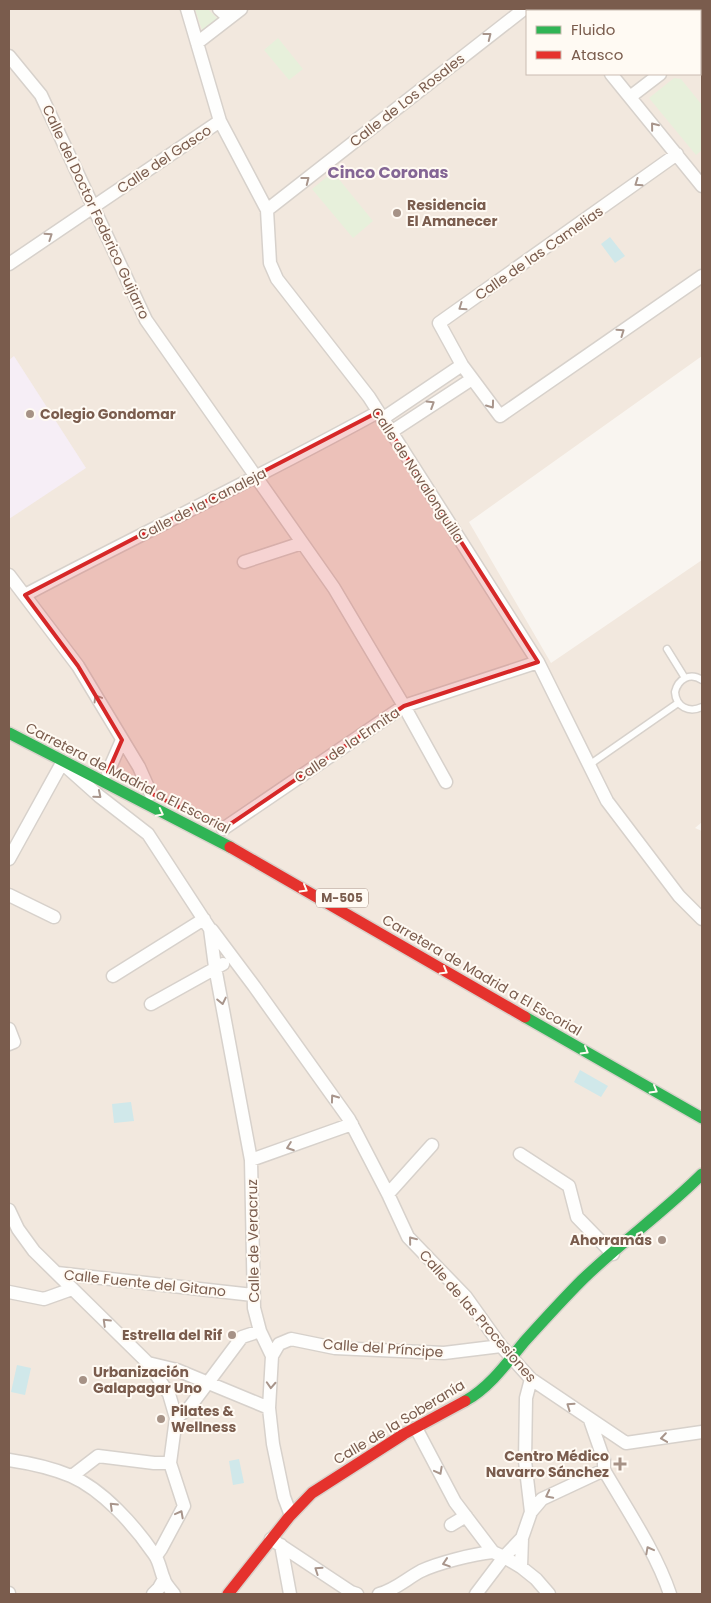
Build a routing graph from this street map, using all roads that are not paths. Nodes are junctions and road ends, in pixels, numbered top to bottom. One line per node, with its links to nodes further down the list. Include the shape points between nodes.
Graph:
1 (187, 9): 6 (street, Calle de Navalonguilla)
2 (219, 9): 5 (street)
3 (241, 9): 5 (street)
4 (524, 9): 15 (street, Calle de Los Rosales, one-way to 4)
5 (229, 18): 6 (street)
6 (197, 44): 11 (street, Calle de Navalonguilla)
7 (9, 56): 14 (street, Calle del Doctor Federico Guijarro, via 41,95)
8 (612, 75): 10 (street)
9 (659, 75): 10 (street)
10 (630, 97): 12 (street, one-way to 10)
11 (220, 122): 14 (street, Calle del Gasco); 15 (street, Calle de Navalonguilla)
12 (678, 154): 13 (street); 18 (street, Calle de las Camelias, one-way to 18, via 439,324)
13 (702, 186)
14 (92, 207): 16 (street, Calle del Gasco, one-way to 14); 22 (street, Calle del Doctor Federico Guijarro, via 146,320)
15 (267, 210): 20 (street, Calle de Navalonguilla, via 270,263 276,279)
16 (9, 264)
17 (702, 276): 19 (street, Calle de las Camelias, one-way to 17, via 500,416)
18 (462, 365): 19 (street, Calle de las Camelias); 20 (street)
19 (472, 378): 21 (street, one-way to 19)
20 (380, 415): 21 (street, Calle de Navalonguilla); 22 (street, Calle de la Canaleja)
21 (391, 432): 28 (street, Calle de Navalonguilla)
22 (256, 476): 23 (street, Calle del Doctor Federico Guijarro); 26 (street, Calle de la Canaleja)
23 (302, 543): 24 (street); 32 (street, Calle del Doctor Federico Guijarro, via 334,588)
24 (244, 562)
25 (9, 575): 26 (street)
26 (25, 595): 36 (street, one-way to 26, via 78,666)
27 (667, 649): 29 (lane)
28 (538, 662): 32 (street, Calle de la Ermita); 38 (street, Calle de Navalonguilla)
29 (685, 678): 30 (lane, via 692,676); 31 (lane, via 675,692)
30 (702, 680)
31 (678, 703): 33 (lane, via 690,710); 38 (lane)
32 (404, 706): 40 (street, Calle del Doctor Federico Guijarro); 43 (street, Calle de la Ermita)
33 (702, 707)
34 (9, 720): 39 (main road, Carretera de Madrid a El Escorial)
35 (9, 733): 37 (main road, Carretera de Madrid a El Escorial / M-505)
36 (122, 740): 39 (street); 41 (street, via 139,767)
37 (62, 763): 44 (street); 48 (street, Calle de Veracruz, one-way to 48, via 148,834); 55 (main road, Carretera de Madrid a El Escorial / M-505, one-way to 55, via 249,857)
38 (589, 765): 47 (street, Calle de Navalonguilla, via 607,801 679,896)
39 (108, 772): 41 (main road, Carretera de Madrid a El Escorial)
40 (446, 782)
41 (150, 794): 42 (main road, Carretera de Madrid a El Escorial)
42 (190, 813)
43 (223, 829)
44 (9, 859)
45 (9, 896): 46 (street)
46 (54, 917)
47 (702, 919)
48 (207, 924): 49 (street, Calle de Veracruz); 50 (street, Calle de Veracruz); 51 (street)
49 (235, 962): 50 (street); 56 (street, Calle de las Procesiones, one-way to 49)
50 (215, 967): 52 (street); 59 (street, Calle de Veracruz, one-way to 59)
51 (113, 976)
52 (151, 1004)
53 (10, 1029): 54 (street, via 14,1042)
54 (9, 1044)
55 (701, 1119)
56 (352, 1124): 59 (street, one-way to 59); 62 (street, Calle de las Procesiones)
57 (432, 1145): 62 (street)
58 (520, 1154): 67 (street, via 569,1186 577,1217)
59 (251, 1160): 71 (street, Calle de Veracruz)
60 (702, 1174): 63 (main road, Calle de la Soberanía)
61 (702, 1188): 63 (main road, Calle de la Soberanía)
62 (388, 1194): 74 (street, Calle de las Procesiones, one-way to 62, via 466,1297 408,1237)
63 (679, 1196): 67 (main road, Calle de la Soberanía)
64 (9, 1210): 65 (street, Calle Fuente del Gitano)
65 (18, 1229): 66 (street); 68 (street, Calle Fuente del Gitano, via 34,1251)
66 (12, 1242)
67 (613, 1254): 76 (main road, Calle de la Soberanía, via 582,1280)
68 (57, 1273): 69 (street); 71 (street, Calle Fuente del Gitano); 72 (street)
69 (72, 1289): 72 (street); 77 (street, one-way to 69)
70 (9, 1292): 72 (street)
71 (253, 1294): 73 (street, Calle de Veracruz)
72 (44, 1300)
73 (260, 1331): 75 (street, Calle de Veracruz); 79 (street, via 242,1337)
74 (502, 1346): 75 (street, Calle del Príncipe, via 444,1353 335,1348 291,1339 279,1344); 76 (street, Calle de las Procesiones)
75 (272, 1356): 80 (street, Calle de Veracruz, one-way to 80)
76 (511, 1357): 78 (street, Calle de las Procesiones); 83 (main road, Calle de la Soberanía, via 468,1399)
77 (148, 1363): 79 (street, via 178,1370); 81 (street, via 168,1394)
78 (530, 1379): 82 (street, Calle de las Procesiones, one-way to 78); 90 (street, via 526,1398 525,1461)
79 (208, 1384): 80 (street); 81 (street, via 189,1408)
80 (269, 1408): 89 (street, Calle de Veracruz, via 272,1444)
81 (176, 1418): 86 (street)
82 (590, 1420): 84 (street, Calle de las Procesiones, one-way to 82, via 626,1443); 87 (street, via 604,1460)
83 (416, 1428): 89 (main road, Calle de la Soberanía, via 312,1493); 91 (street, one-way to 91, via 455,1502)
84 (702, 1432)
85 (9, 1460): 88 (street)
86 (170, 1463): 88 (street, via 98,1456); 96 (street, one-way to 86, via 184,1506)
87 (604, 1470): 90 (street, one-way to 90, via 542,1499); 107 (street, one-way to 87, via 666,1581)
88 (72, 1476): 96 (street, one-way to 88, via 111,1504)
89 (290, 1512): 94 (main road, Calle de la Soberanía)
90 (531, 1512): 93 (street)
91 (466, 1516): 92 (street); 95 (street)
92 (451, 1525)
93 (522, 1538): 95 (street); 97 (street)
94 (276, 1542): 102 (main road, Calle de la Soberanía); 103 (street); 104 (street, one-way to 94)
95 (499, 1555): 97 (street); 105 (street, one-way to 105, via 476,1554 421,1571 388,1592); 106 (street)
96 (156, 1556): 98 (street)
97 (521, 1568): 99 (street)
98 (164, 1579): 100 (street); 101 (street)
99 (548, 1593)
100 (154, 1594)
101 (174, 1594)
102 (228, 1594)
103 (290, 1594)
104 (357, 1594)
105 (379, 1594)
106 (476, 1594)
107 (670, 1594)

